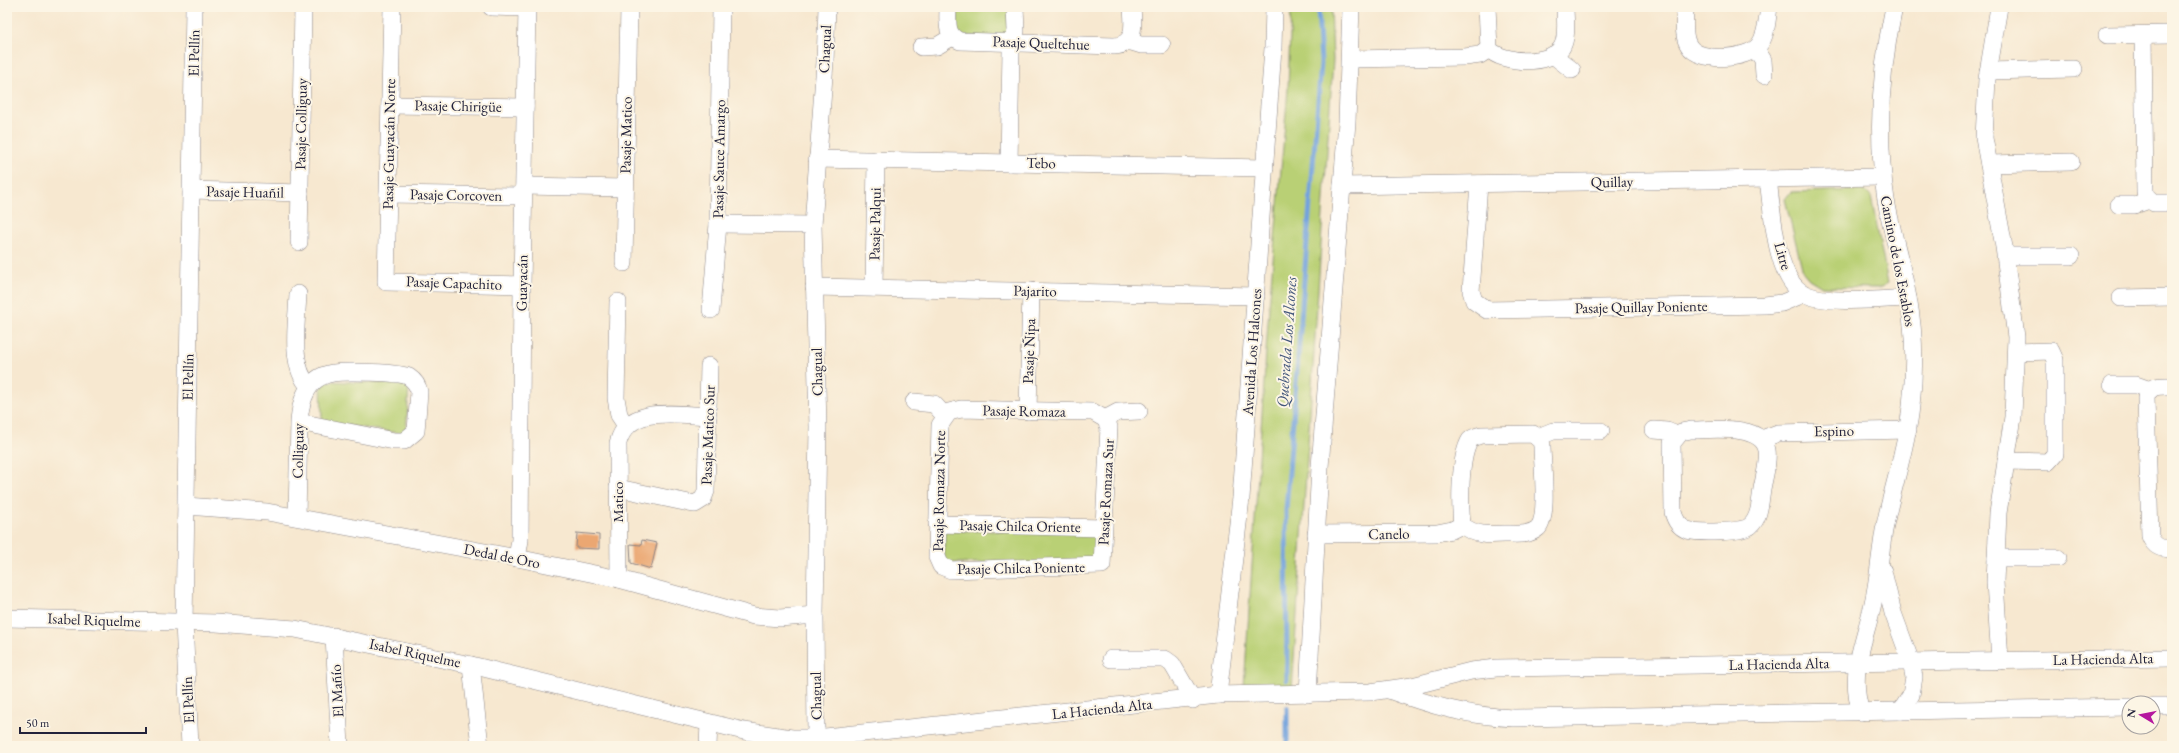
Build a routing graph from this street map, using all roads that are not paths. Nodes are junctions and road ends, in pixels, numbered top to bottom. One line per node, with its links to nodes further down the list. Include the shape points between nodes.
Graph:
1 (194, 7): 49 (street, El Pellín)
2 (303, 7): 51 (street, Pasaje Colliguay)
3 (392, 7): 36 (street, Pasaje Guayacán Norte)
4 (491, 7): 5 (street)
5 (527, 7): 37 (street, Guayacán)
6 (629, 7): 48 (street, Pasaje Matico)
7 (721, 7): 56 (street, Pasaje Sauce Amargo)
8 (827, 7): 38 (street, Chagual)
9 (948, 7): 23 (street, via 948,27)
10 (1015, 7): 25 (street, via 1016,32)
11 (1132, 7): 24 (street, via 1133,33)
12 (1274, 7): 43 (street, Avenida Los Halcones, via 1274,48)
13 (1351, 7): 31 (street)
14 (1487, 7): 29 (street)
15 (1565, 7): 30 (street, via 1564,40)
16 (1685, 7): 28 (street, via 1687,42 1698,55 1738,56)
17 (1769, 7): 28 (street, via 1763,38)
18 (1894, 7): 44 (street, Camino de los Establos, via 1881,84 1880,132)
19 (1999, 7): 34 (street)
20 (2172, 34): 22 (street)
21 (2107, 35): 22 (street)
22 (2143, 35): 53 (street, via 2145,191)
23 (952, 37): 25 (street, Pasaje Queltehue, via 960,41); 27 (street, via 937,46)
24 (1128, 41): 25 (street, Pasaje Queltehue, via 1120,46); 26 (street, Pasaje Queltehue, via 1141,45)
25 (1013, 42): 41 (street)
26 (1162, 45)
27 (921, 47)
28 (1756, 49): 35 (street, via 1763,60)
29 (1489, 50): 30 (street, via 1504,59 1542,59); 31 (street, via 1480,55 1465,57)
30 (1553, 55): 33 (street)
31 (1350, 59): 47 (street)
32 (2074, 69): 34 (street)
33 (1572, 70)
34 (1988, 71): 42 (street, via 1984,138)
35 (1764, 75)
36 (390, 105): 37 (street, Pasaje Chirigüe); 52 (street, Pasaje Guayacán Norte)
37 (525, 107): 50 (street, Guayacán)
38 (817, 159): 39 (street, Tebo); 57 (street, Chagual)
39 (876, 160): 41 (street, Tebo); 65 (street, Pasaje Palqui)
40 (2071, 162): 42 (street)
41 (1009, 163): 43 (street, Tebo)
42 (1989, 164): 59 (street)
43 (1265, 168): 69 (street, Avenida Los Halcones)
44 (1883, 177): 45 (street, Quillay); 71 (street, Camino de los Establos, via 1891,228)
45 (1768, 179): 46 (street, Quillay); 68 (street, Litre, via 1783,266)
46 (1479, 184): 47 (street, Quillay); 68 (street, Pasaje Quillay Poniente, via 1471,291 1478,305 1492,310 1764,305 1782,303)
47 (1342, 186): 102 (street)
48 (625, 188): 50 (street, Pasaje Corcoven); 61 (street, Pasaje Matico)
49 (191, 190): 51 (street, Pasaje Huañil); 97 (street, El Pellín)
50 (524, 191): 52 (street, Pasaje Corcoven); 63 (street, Guayacán)
51 (300, 193): 58 (street, Pasaje Colliguay)
52 (388, 194): 62 (street, Pasaje Guayacán Norte)
53 (2149, 200): 54 (street, via 2154,203); 55 (street, via 2135,205)
54 (2172, 203)
55 (2119, 205)
56 (718, 224): 57 (street); 74 (street, Pasaje Sauce Amargo)
57 (813, 225): 64 (street, Chagual)
58 (299, 242)
59 (2006, 256): 60 (street); 75 (street)
60 (2071, 256)
61 (624, 263)
62 (386, 282): 63 (street, Pasaje Capachito)
63 (522, 285): 104 (street, Guayacán, via 520,540)
64 (814, 287): 65 (street, Pajarito); 111 (street, Chagual, via 818,427)
65 (874, 288): 66 (street, Pajarito)
66 (1031, 291): 69 (street, Pajarito); 82 (street, Pasaje Ñipa)
67 (298, 294): 78 (street, via 297,367)
68 (1804, 294): 71 (street, via 1828,300)
69 (1256, 296): 123 (street, Avenida Los Halcones, via 1241,498)
70 (2172, 297): 72 (street)
71 (1908, 298): 90 (street, Camino de los Establos, via 1914,359)
72 (2121, 298)
73 (618, 302): 88 (street, via 616,402 619,415)
74 (711, 310)
75 (2016, 352): 95 (street, via 2013,417); 95 (street, via 2051,351 2055,360 2055,454 2048,462)
76 (709, 366): 84 (street, Pasaje Matico Sur)
77 (2112, 385): 80 (street, via 2136,384)
78 (309, 386): 87 (street, Colliguay, via 302,401); 87 (street, via 322,376 334,373 399,374 410,377 419,392 416,431 409,439 399,442)
79 (2172, 386): 80 (street, via 2154,387)
80 (2150, 390): 103 (street, via 2146,398 2150,536 2160,548)
81 (914, 402): 85 (street, via 934,404)
82 (1028, 411): 85 (street, Pasaje Romaza, via 961,409 949,412); 86 (street, Pasaje Romaza, via 1093,412)
83 (1139, 411): 86 (street, via 1118,412)
84 (708, 416): 88 (street, via 653,414 637,418); 96 (street, Pasaje Matico Sur, via 706,491 700,502 689,503)
85 (945, 416): 99 (street, Pasaje Romaza Norte, via 939,430)
86 (1105, 419): 101 (street, Pasaje Romaza Sur, via 1109,427)
87 (299, 422): 98 (street, Colliguay)
88 (627, 427): 96 (street, Matico, via 618,443)
89 (1654, 430): 92 (street)
90 (1908, 430): 94 (street, Espino, via 1778,433); 107 (street, Camino de los Establos, via 1885,525)
91 (1601, 431): 93 (street, via 1553,431)
92 (1677, 435): 94 (street, via 1686,430 1735,430 1750,432); 94 (street, via 1672,448 1673,512 1680,526 1694,531 1742,530 1754,522 1758,513 1767,457 1767,447)
93 (1538, 437): 100 (street, via 1528,434 1481,435 1472,438 1468,445 1463,471); 100 (street, via 1542,446 1544,512 1538,528 1523,534 1483,535 1472,532)
94 (1762, 439)
95 (2006, 461): 105 (street, via 1998,513)
96 (618, 488): 110 (street, Matico)
97 (186, 506): 98 (street, Dedal de Oro); 113 (street, El Pellín)
98 (297, 517): 104 (street, Dedal de Oro)
99 (937, 524): 101 (street, Pasaje Chilca Oriente); 108 (street, Pasaje Romaza Norte, via 936,557)
100 (1462, 525): 102 (street, Canelo, via 1437,533)
101 (1104, 528): 109 (street, Pasaje Romaza Sur)
102 (1316, 534): 122 (street)
103 (2172, 549)
104 (517, 558): 110 (street, Dedal de Oro)
105 (1996, 558): 106 (street); 117 (street)
106 (2058, 558)
107 (1880, 561): 118 (street, Camino de los Establos, via 1893,613); 119 (street, Camino de los Establos, via 1870,618)
108 (941, 566): 109 (street, Pasaje Chilca Poniente, via 951,570)
109 (1102, 566)
110 (619, 579): 111 (street, Dedal de Oro, via 754,616 780,618)
111 (815, 615): 131 (street, Chagual)
112 (7, 618): 113 (street, Isabel Riquelme)
113 (184, 623): 114 (street, Isabel Riquelme, via 271,626); 132 (street, El Pellín)
114 (334, 636): 120 (street, Isabel Riquelme); 133 (street, El Mañío)
115 (2172, 658): 117 (street, La Hacienda Alta)
116 (1111, 659): 124 (street, via 1165,659 1172,664)
117 (2000, 661): 118 (street, La Hacienda Alta)
118 (1911, 662): 119 (street, La Hacienda Alta); 128 (street, Camino de los Establos, via 1914,677 1912,695)
119 (1857, 663): 121 (street, La Hacienda Alta, via 1496,668 1452,674); 129 (street, Camino de los Establos, via 1856,696)
120 (471, 664): 130 (street, Isabel Riquelme); 134 (street)
121 (1389, 690): 122 (street, La Hacienda Alta, via 1350,694); 129 (street, La Hacienda Alta, via 1452,711 1496,718)
122 (1308, 694): 123 (street, La Hacienda Alta)
123 (1218, 695): 124 (street, La Hacienda Alta)
124 (1193, 700): 131 (street, La Hacienda Alta)
125 (2161, 706): 126 (street)
126 (2172, 706)
127 (2121, 707): 128 (street, La Hacienda Alta)
128 (1901, 711): 129 (street, La Hacienda Alta)
129 (1861, 712)
130 (709, 723): 131 (street, Isabel Riquelme, via 774,736); 135 (street)
131 (816, 738)
132 (190, 746)
133 (340, 746)
134 (480, 746)
135 (708, 746)

